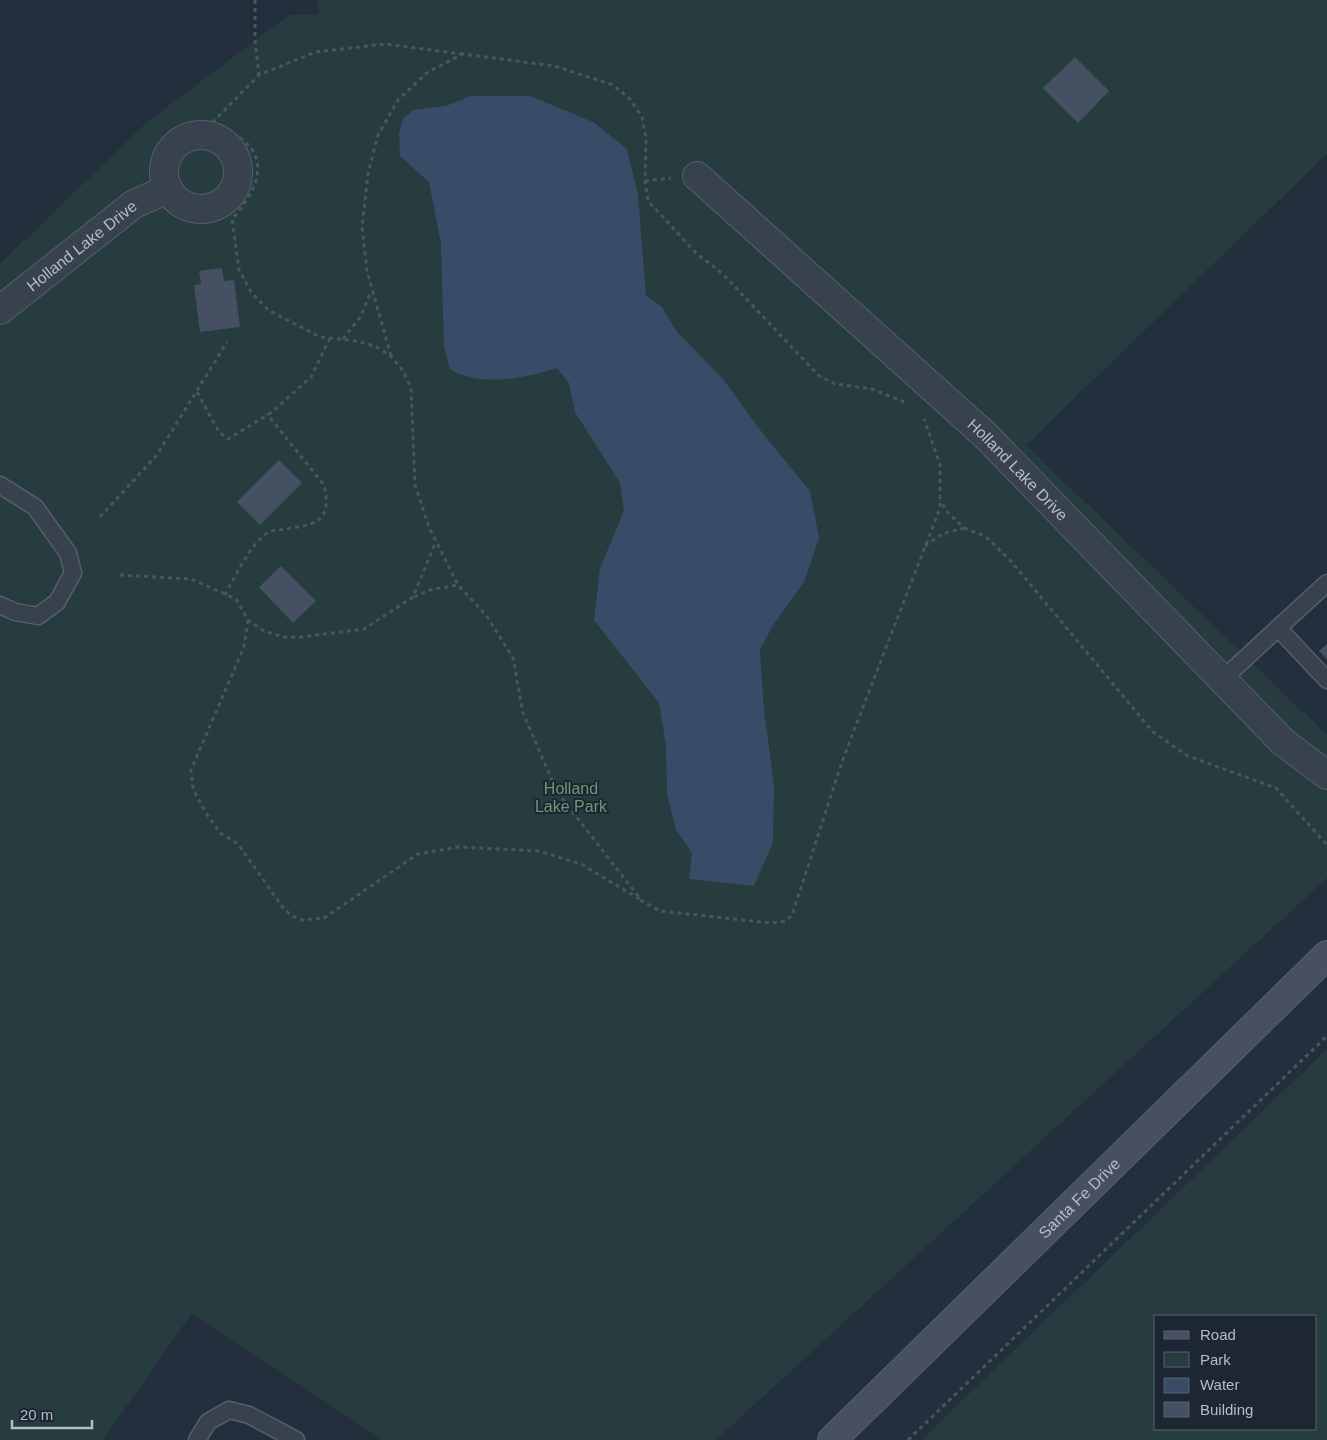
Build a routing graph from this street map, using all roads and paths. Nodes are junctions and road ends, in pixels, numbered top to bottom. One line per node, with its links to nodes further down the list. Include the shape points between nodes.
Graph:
1 (255, 0): 3 (path)
2 (464, 54): 3 (path, via 385,44 316,52); 6 (path, via 428,72 398,100 378,135 368,174 362,227); 13 (path, via 555,66 613,85 630,99 642,117 648,200 658,213 723,274 818,375 834,384 872,389 907,403)
3 (258, 75): 8 (path, via 210,125 241,138 252,149 259,169 251,197 232,219 239,270 251,292 268,310 320,337)
4 (697, 176): 30 (street, Holland Lake Drive, via 985,435)
5 (168, 189): 7 (street, Holland Lake Drive, via 134,204)
6 (372, 289): 9 (path, via 361,316); 11 (path)
7 (0, 310)
8 (330, 338): 9 (path); 14 (path, via 311,377)
9 (343, 340): 11 (path, via 375,346)
10 (227, 342): 12 (path)
11 (391, 356): 20 (path, via 411,388 415,485)
12 (197, 392): 14 (path, via 219,432 228,440); 18 (path, via 157,455)
13 (913, 409)
14 (267, 414): 25 (path, via 324,485 325,507 313,526 269,531 247,556)
15 (919, 414): 17 (path, via 925,420 940,464)
16 (0, 486): 27 (lane, via 35,507 68,553 73,573 57,602 38,616 15,612)
17 (940, 498): 19 (path, via 946,511); 21 (path, via 940,508)
18 (100, 517)
19 (964, 528): 21 (path, via 942,534); 33 (path, via 985,536 1010,560 1153,732 1188,756 1276,788)
20 (436, 541): 24 (path); 26 (path)
21 (925, 547): 34 (path, via 843,759 792,915 786,921 771,923 660,911)
22 (120, 574): 25 (path, via 191,579)
23 (1327, 583): 29 (lane)
24 (458, 585): 26 (path, via 430,590); 34 (path, via 486,615 513,658 523,713 557,792)
25 (225, 595): 28 (path, via 236,599)
26 (414, 597): 28 (path, via 364,628 302,638 264,631)
27 (0, 605)
28 (248, 620): 34 (path, via 244,647 190,770 193,789 220,833 238,844 292,916 302,920 324,918 418,854 460,847 538,851 581,864)
29 (1278, 628): 30 (lane); 31 (lane)
30 (1222, 680): 32 (street, Holland Lake Drive, via 1283,742)
31 (1327, 680)
32 (1327, 775)
33 (1327, 845)
34 (642, 901)
35 (1327, 955): 39 (main road, Santa Fe Drive)
36 (1327, 1036): 40 (path)
37 (197, 1440): 38 (lane, via 208,1422 229,1410 249,1415)
38 (296, 1440)
39 (832, 1440)
40 (908, 1440)

